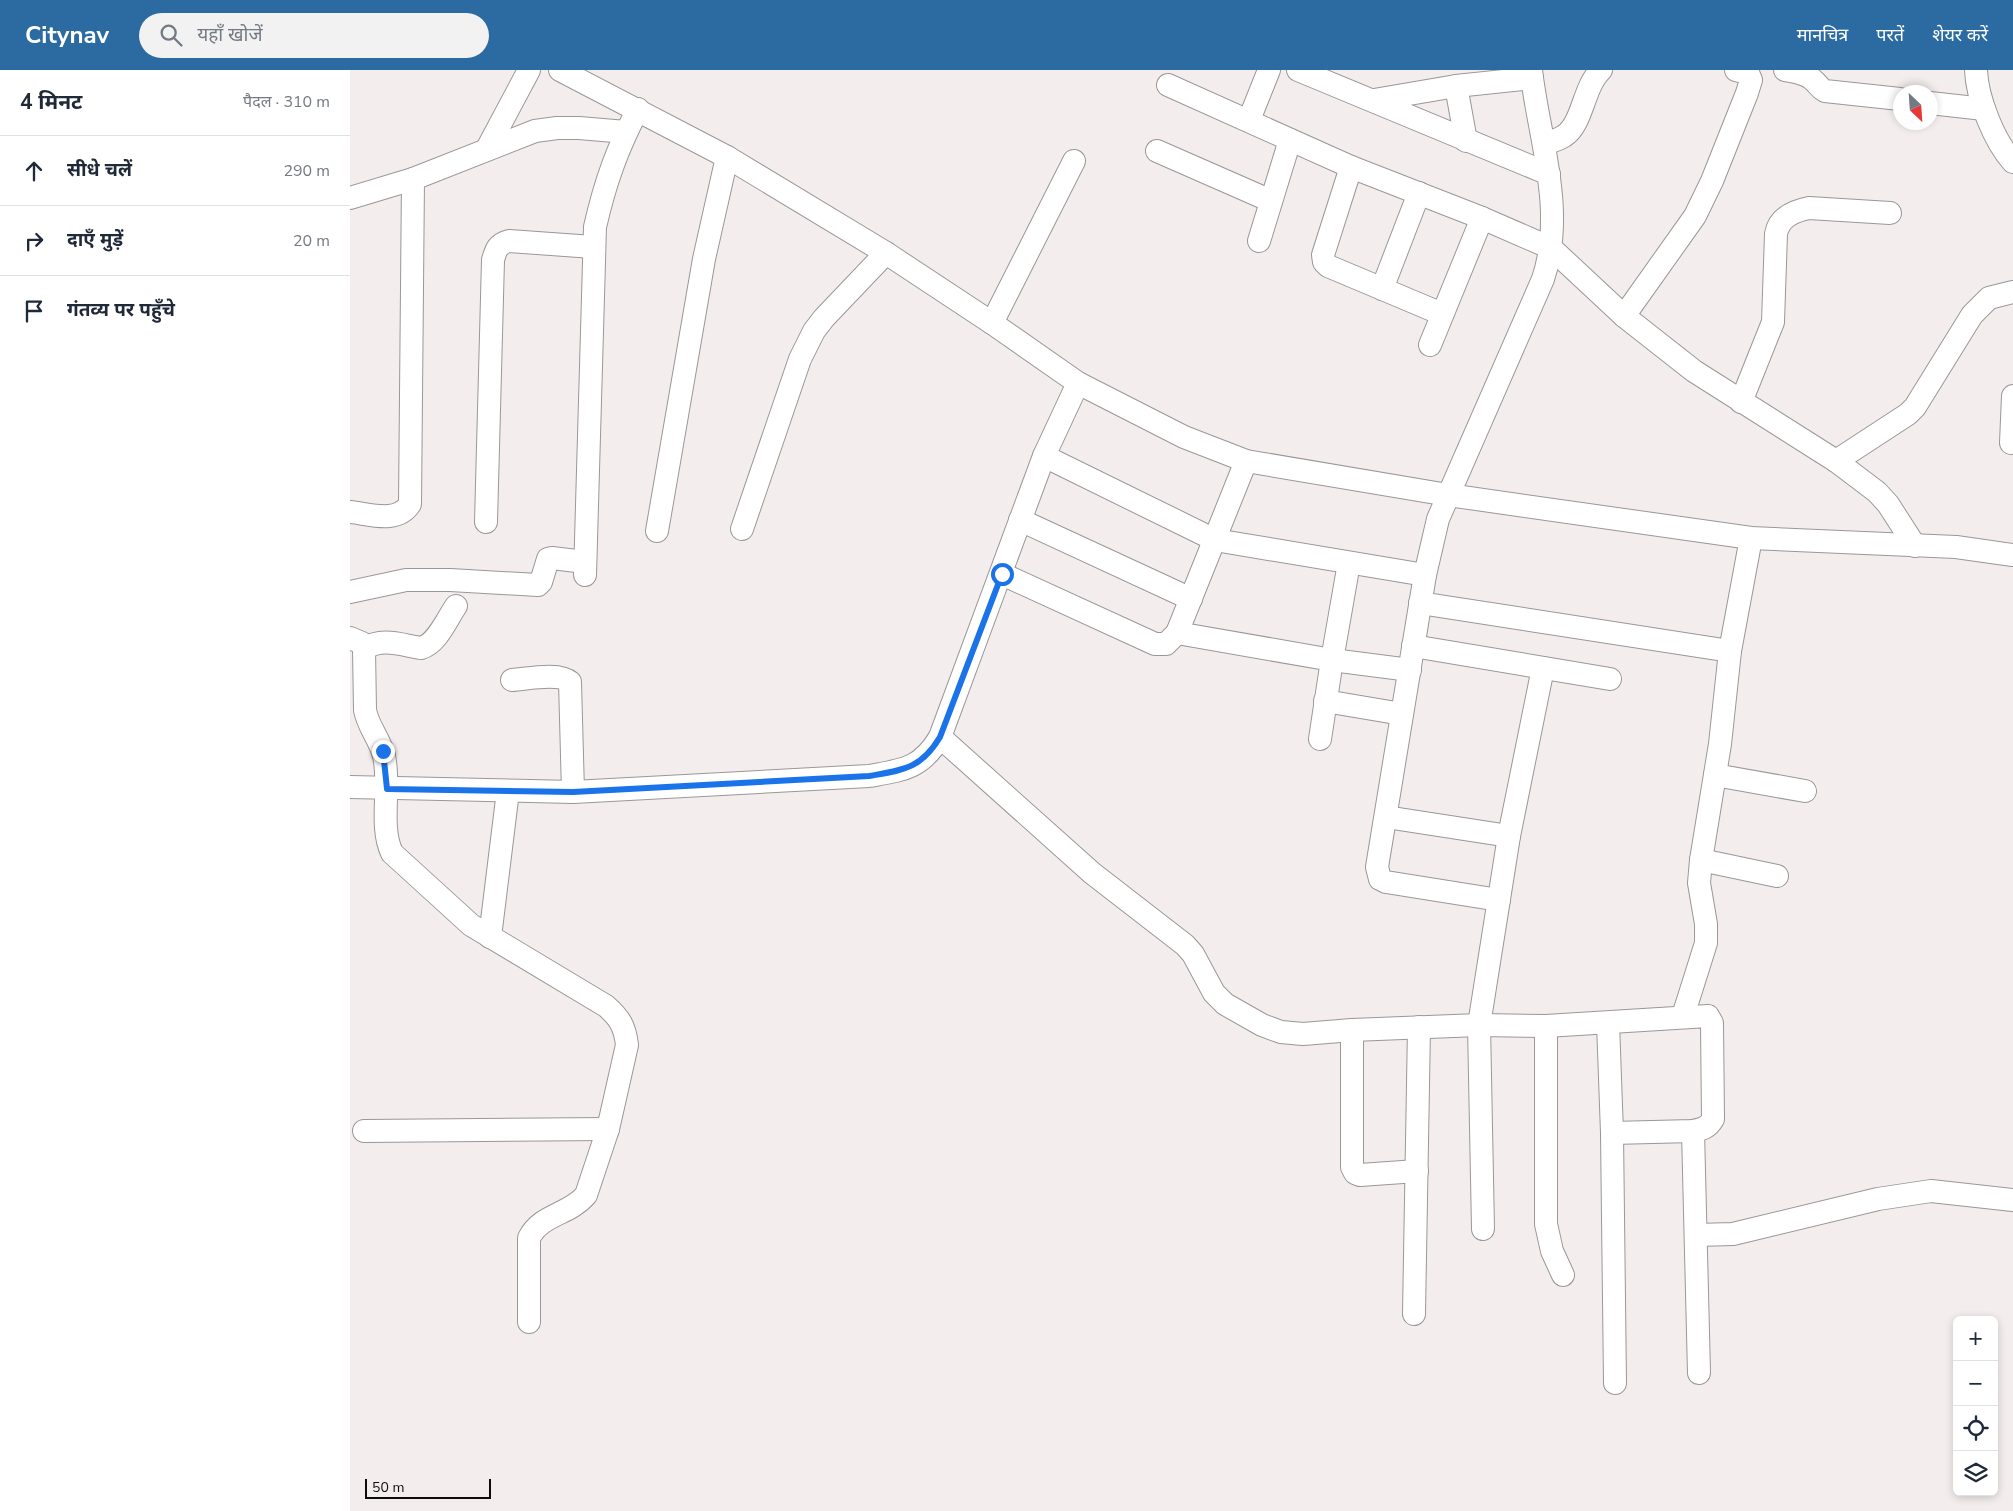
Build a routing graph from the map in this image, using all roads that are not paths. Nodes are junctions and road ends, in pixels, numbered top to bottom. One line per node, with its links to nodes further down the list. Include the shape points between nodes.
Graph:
1 (529, 70): 23 (street)
2 (1269, 70): 18 (street)
3 (1298, 70): 10 (street)
4 (1600, 70): 22 (street, via 1570,131)
5 (1736, 70): 43 (street, via 1748,73 1751,80 1705,198 1683,235)
6 (1785, 70): 13 (street, via 1808,76 1825,91)
7 (1976, 70): 17 (street)
8 (570, 72): 16 (street)
9 (1531, 74): 12 (street); 22 (street)
10 (1337, 77): 14 (street)
11 (1168, 85): 18 (street)
12 (1456, 86): 14 (street); 21 (street)
13 (1893, 98)
14 (1374, 100): 21 (street)
15 (1938, 104): 17 (street)
16 (638, 109): 19 (street); 25 (street)
17 (1984, 109): 27 (street, via 2000,146)
18 (1249, 120): 20 (street)
19 (626, 132): 23 (street, via 556,128 535,131); 37 (street, via 606,180)
20 (1290, 140): 28 (street); 33 (street)
21 (1466, 141): 29 (street)
22 (1545, 144): 29 (street)
23 (487, 149): 30 (street)
24 (1157, 151): 33 (street)
25 (727, 157): 39 (street); 58 (street, via 708,235)
26 (1074, 161): 44 (street)
27 (2013, 162)
28 (1351, 168): 31 (street); 40 (street, via 1323,255 1324,262)
29 (1549, 174): 38 (street)
30 (413, 178): 32 (street); 54 (street, via 410,504 392,517)
31 (1419, 193): 35 (street); 40 (street)
32 (350, 198)
33 (1271, 201): 36 (street)
34 (1890, 214): 48 (street, via 1809,208 1782,220 1777,226 1774,322)
35 (1482, 218): 38 (street); 42 (street)
36 (1259, 241)
37 (593, 247): 56 (street, via 509,241 496,249 493,260); 66 (street, via 585,569 552,558 548,559 538,585 426,579 391,582)
38 (1551, 248): 43 (street); 53 (street, via 1543,279)
39 (886, 253): 44 (street); 57 (street, via 824,318 807,344)
40 (1382, 289): 42 (street)
41 (2013, 292): 52 (street, via 1989,298 1976,310 1908,414)
42 (1442, 314): 45 (street)
43 (1624, 316): 48 (street, via 1694,371)
44 (992, 323): 46 (street)
45 (1430, 345)
46 (1078, 383): 50 (street); 51 (street, via 1184,437)
47 (2013, 396): 49 (street)
48 (1741, 402): 52 (street)
49 (2011, 443)
50 (1044, 456): 55 (street); 60 (street)
51 (1246, 461): 53 (street); 60 (street)
52 (1836, 461): 61 (street, via 1877,492)
53 (1448, 495): 59 (street); 65 (street, via 1438,518)
54 (350, 512)
55 (1020, 520): 64 (street); 67 (street)
56 (486, 522)
57 (742, 529)
58 (657, 531)
59 (1751, 538): 61 (street); 73 (street)
60 (1215, 540): 63 (street); 67 (street)
61 (1915, 546): 62 (street)
62 (2013, 555)
63 (1349, 564): 65 (street); 74 (street)
64 (1002, 574): 70 (street, via 1155,644 1166,644); 81 (street)
65 (1425, 575): 68 (street)
66 (350, 592)
67 (1191, 599): 70 (street)
68 (1420, 603): 72 (street); 73 (street)
69 (456, 606): 71 (street, via 433,642 427,646)
70 (1177, 633): 74 (street)
71 (357, 643): 85 (street, via 367,719 383,751)
72 (1413, 646): 75 (street); 76 (street)
73 (1730, 651): 83 (street)
74 (1332, 660): 76 (street); 79 (street)
75 (1544, 668): 77 (street); 90 (street)
76 (1410, 670): 80 (street)
77 (1610, 679)
78 (512, 680): 87 (street, via 557,676 570,682)
79 (1325, 701): 80 (street); 82 (street)
80 (1402, 714): 89 (street)
81 (940, 737): 87 (street, via 931,752 917,763 869,776); 100 (street, via 1092,873 1185,945 1214,993 1225,1004 1262,1026 1281,1032 1303,1034)
82 (1320, 738)
83 (1715, 775): 88 (street); 91 (street)
84 (350, 787): 85 (street)
85 (387, 789): 86 (street); 94 (street, via 387,836 392,853 456,912)
86 (508, 791): 87 (street); 94 (street)
87 (573, 792)
88 (1805, 792)
89 (1386, 817): 90 (street); 93 (street, via 1377,867 1380,879)
90 (1509, 836): 93 (street)
91 (1701, 860): 92 (street); 95 (street, via 1699,883 1706,943)
92 (1776, 876)
93 (1499, 900): 97 (street)
94 (490, 937): 101 (street, via 606,1006 622,1023 627,1045)
95 (1683, 1016): 96 (street); 103 (street, via 1708,1016 1712,1023 1712,1119 1710,1125)
96 (1608, 1023): 98 (street); 104 (street)
97 (1479, 1025): 98 (street); 99 (street); 107 (street)
98 (1546, 1026): 109 (street, via 1546,1224 1552,1251)
99 (1419, 1028): 100 (street); 105 (street)
100 (1352, 1030): 105 (street, via 1352,1167 1360,1175)
101 (608, 1130): 102 (street); 111 (street, via 586,1196 569,1210 543,1221 529,1238)
102 (364, 1131)
103 (1693, 1131): 104 (street); 108 (street)
104 (1612, 1133): 113 (street)
105 (1416, 1171): 110 (street)
106 (2013, 1200): 108 (street, via 1932,1191 1878,1199 1733,1234)
107 (1483, 1229)
108 (1697, 1235): 112 (street)
109 (1563, 1275)
110 (1414, 1314)
111 (528, 1322)
112 (1699, 1373)
113 (1615, 1383)

